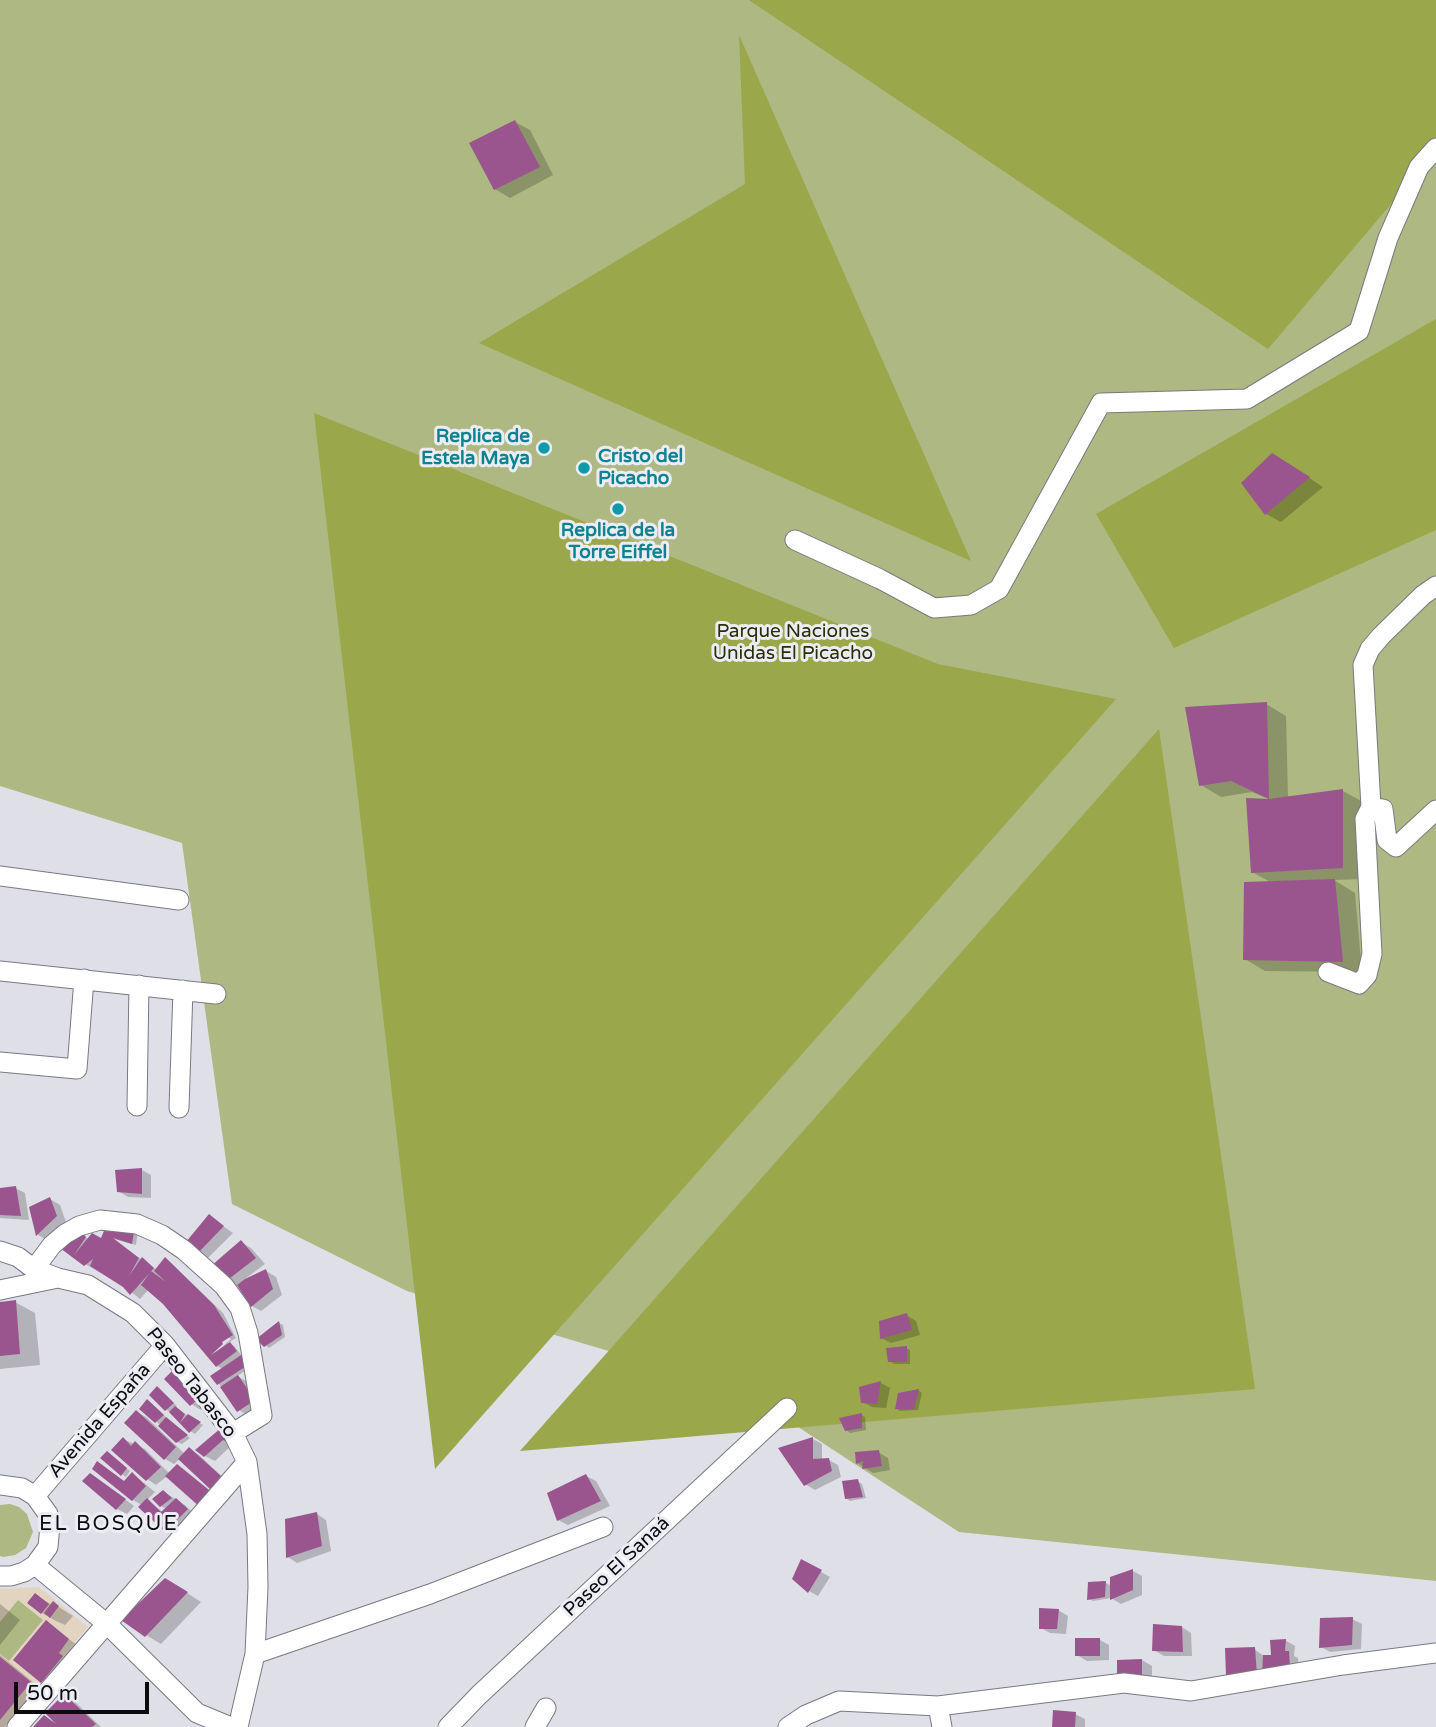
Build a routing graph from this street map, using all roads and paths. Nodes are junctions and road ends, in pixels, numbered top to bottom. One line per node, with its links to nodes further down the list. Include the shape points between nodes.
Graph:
1 (1436, 148): 2 (street, via 1419,167 1393,226 1359,331 1247,399 1101,403 999,589 971,605 934,608)
2 (795, 540)
3 (1436, 586): 4 (street, via 1381,636 1363,665)
4 (1371, 807): 5 (street, via 1383,809 1387,840 1396,847); 9 (street, via 1365,819 1372,954 1367,975 1359,984)
5 (1436, 810)
6 (0, 876): 7 (street)
7 (180, 900)
8 (0, 971): 10 (street)
9 (1328, 972)
10 (84, 979): 11 (street); 14 (street, via 77,1069)
11 (139, 985): 12 (street); 15 (street)
12 (183, 990): 13 (street); 16 (street)
13 (216, 994)
14 (0, 1062)
15 (137, 1107)
16 (180, 1108)
17 (0, 1251): 18 (street, Paseo Tabasco)
18 (34, 1269): 19 (street, Paseo Tabasco); 23 (street, via 65,1234 100,1220 136,1224 184,1250 224,1286 240,1308 248,1334 262,1415)
19 (58, 1278): 20 (street); 21 (street, Paseo Tabasco, via 88,1285 133,1312)
20 (0, 1290)
21 (165, 1345): 23 (street, Paseo Tabasco); 26 (street, Avenida España)
22 (787, 1408): 39 (street, Paseo El Sanaá)
23 (233, 1433): 24 (street, Paseo Tabasco)
24 (247, 1462): 30 (street); 32 (street, Paseo Tabasco, via 257,1534)
25 (0, 1485): 26 (street, via 22,1488)
26 (35, 1496): 28 (street, via 48,1514 50,1536)
27 (603, 1527): 32 (street, via 430,1594)
28 (35, 1565): 29 (street); 30 (street)
29 (0, 1576)
30 (107, 1624): 35 (street); 36 (street)
31 (1436, 1653): 33 (street, via 1191,1691 1124,1683)
32 (254, 1654): 38 (street, Paseo Tabasco)
33 (938, 1706): 41 (street, via 839,1701); 42 (street)
34 (546, 1708): 40 (street)
35 (192, 1720): 37 (street)
36 (18, 1727)
37 (231, 1727)
38 (238, 1727)
39 (448, 1727)
40 (535, 1727)
41 (788, 1727)
42 (943, 1727)

